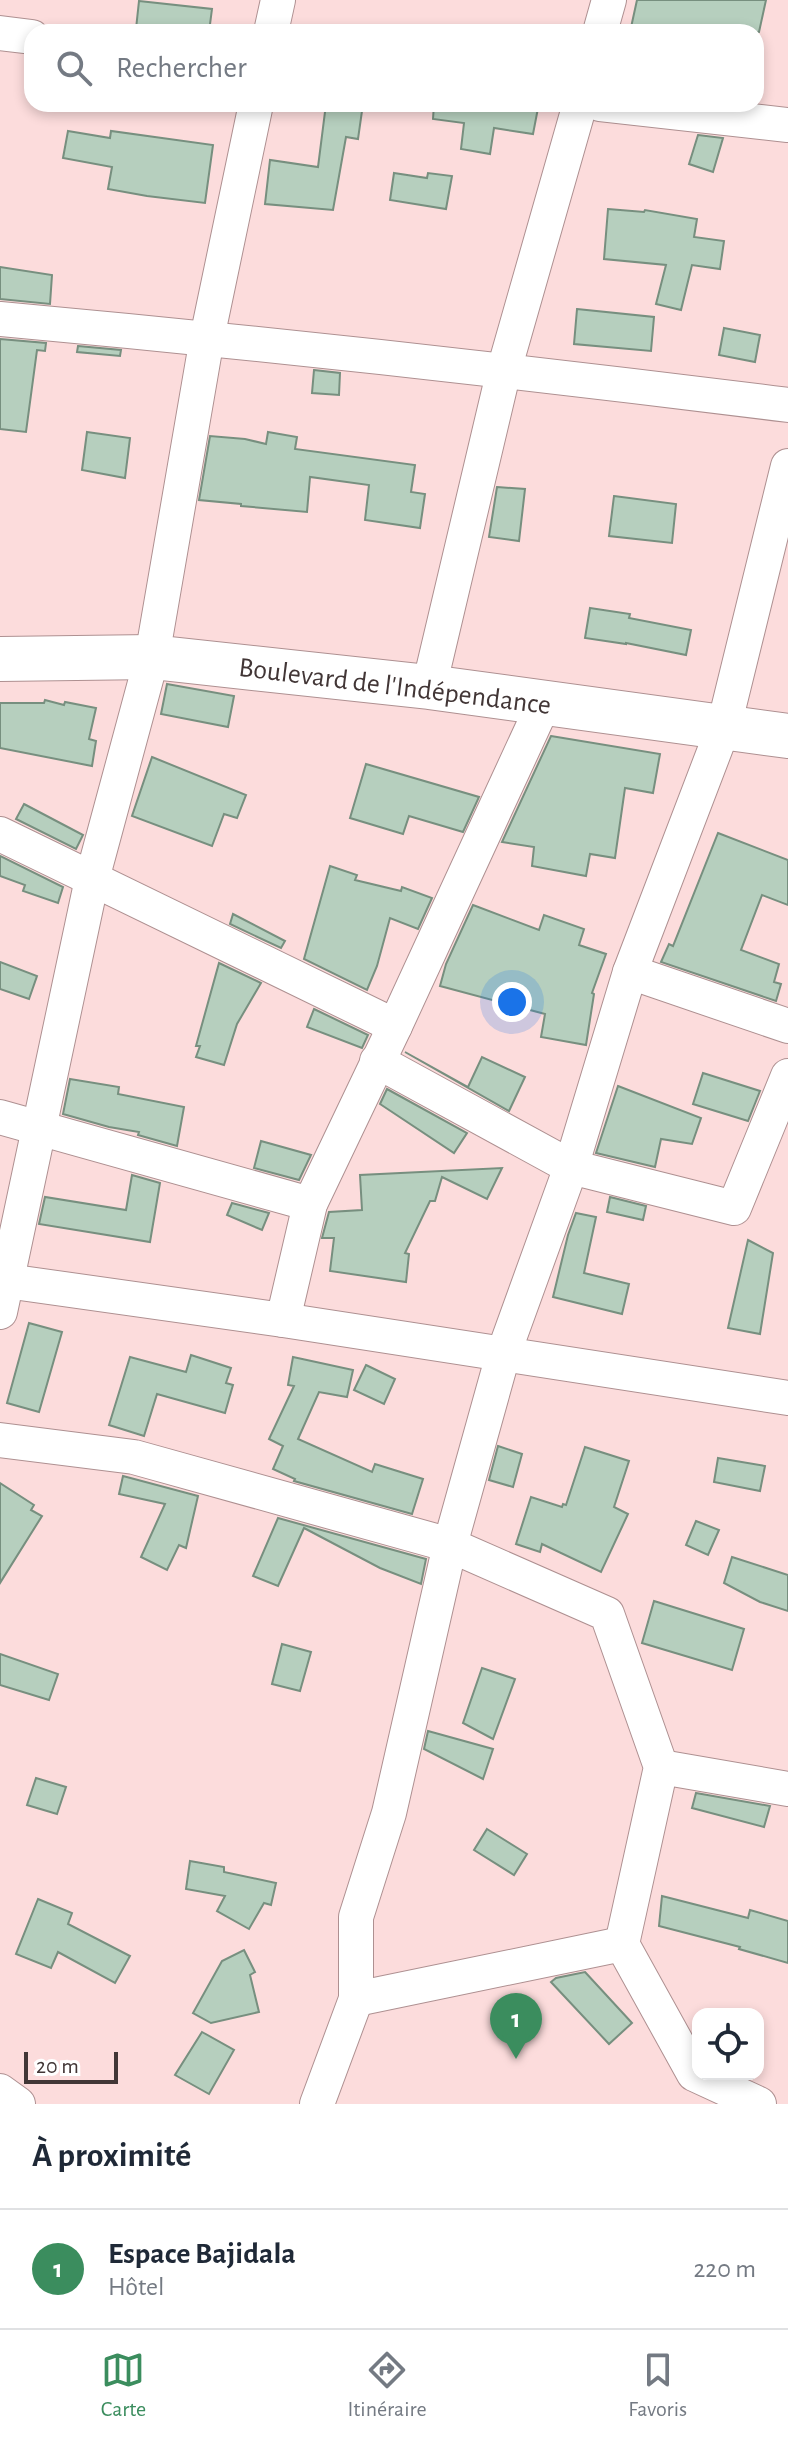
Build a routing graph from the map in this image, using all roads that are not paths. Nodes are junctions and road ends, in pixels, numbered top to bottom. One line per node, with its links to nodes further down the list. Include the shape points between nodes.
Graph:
1 (278, 0): 3 (street)
2 (609, 0): 4 (street)
3 (273, 24)
4 (602, 24)
5 (0, 33): 6 (street)
6 (24, 36)
7 (254, 112): 12 (street)
8 (578, 112): 13 (street)
9 (672, 112): 10 (street)
10 (788, 125)
11 (0, 319): 12 (street)
12 (207, 338): 13 (street); 16 (street)
13 (504, 370): 14 (street); 18 (street)
14 (788, 405)
15 (788, 466): 20 (street)
16 (152, 657): 17 (highway, Boulevard de l'Indépendance); 18 (highway, Boulevard de l'Indépendance); 23 (street)
17 (0, 659)
18 (429, 687): 19 (highway, Boulevard de l'Indépendance)
19 (544, 703): 20 (highway, Boulevard de l'Indépendance); 25 (street)
20 (724, 726): 21 (highway, Boulevard de l'Indépendance); 24 (street)
21 (788, 736)
22 (0, 834): 23 (street)
23 (92, 879): 25 (street); 30 (street)
24 (630, 972): 26 (street); 31 (street)
25 (395, 1026): 27 (street)
26 (788, 1026)
27 (377, 1061): 31 (street); 32 (street)
28 (788, 1076): 31 (street, via 734,1208)
29 (0, 1117): 30 (street)
30 (39, 1128): 32 (street); 33 (street)
31 (571, 1167): 35 (street)
32 (310, 1204): 34 (street)
33 (2, 1291): 34 (street)
34 (283, 1320): 35 (street)
35 (503, 1355): 36 (street); 38 (street)
36 (788, 1398)
37 (0, 1440): 38 (street, via 134,1457)
38 (450, 1545): 39 (street, via 607,1614); 42 (street, via 389,1813 356,1917)
39 (661, 1767): 40 (street); 41 (street)
40 (788, 1789)
41 (622, 1944): 42 (street); 46 (street, via 694,2074)
42 (356, 1999): 45 (street)
43 (0, 2091): 44 (street)
44 (18, 2104)
45 (317, 2104)
46 (759, 2104)

